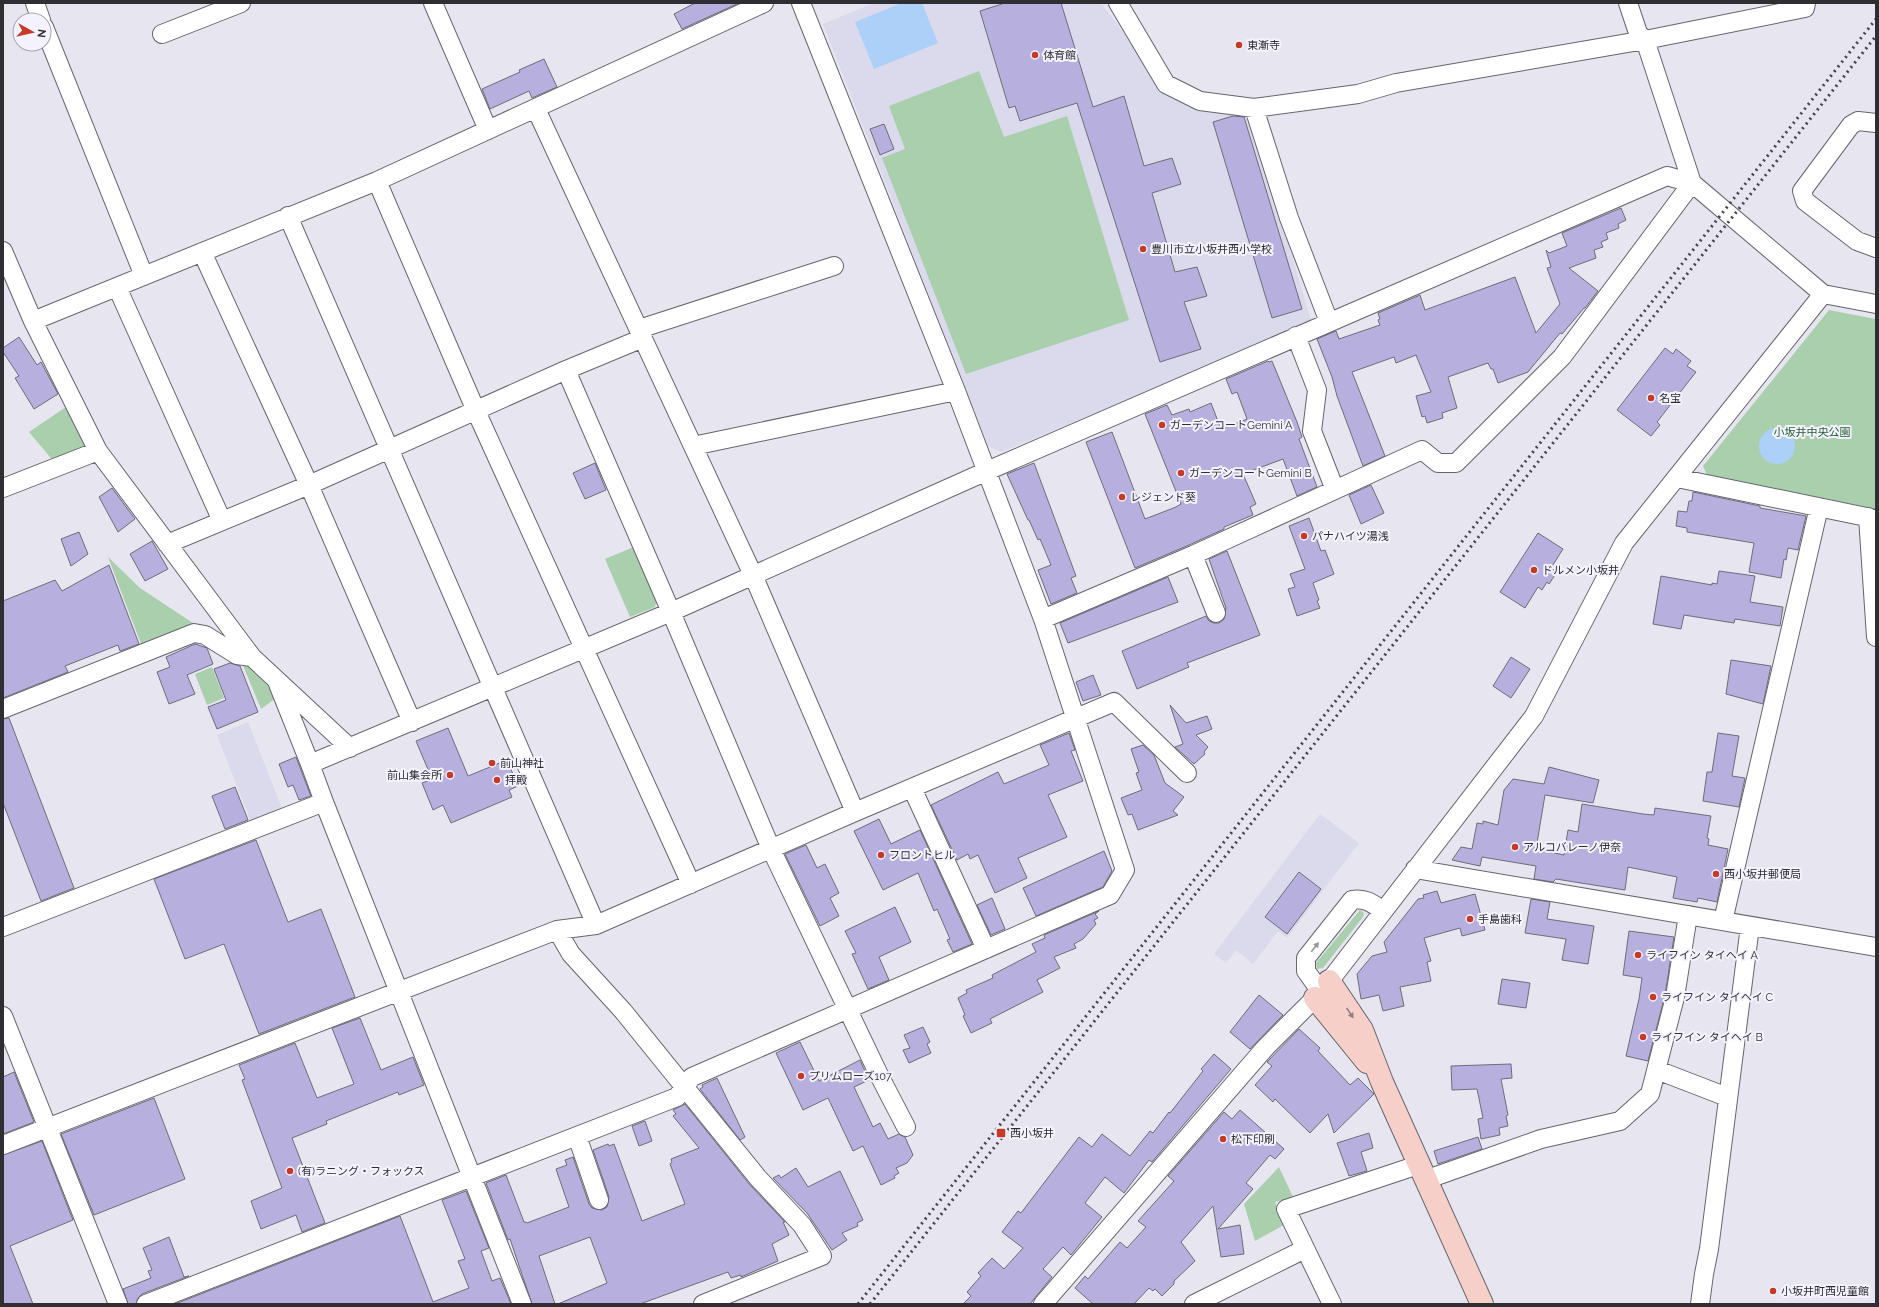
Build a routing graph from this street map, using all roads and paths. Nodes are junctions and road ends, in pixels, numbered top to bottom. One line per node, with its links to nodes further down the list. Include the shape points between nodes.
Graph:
1 (241, 3): 8 (street)
2 (433, 3): 14 (street)
3 (764, 3): 12 (street)
4 (801, 3): 32 (street)
5 (1118, 3): 11 (street, via 1166,84 1200,101)
6 (1628, 3): 9 (street, via 1638,33)
7 (1806, 3): 9 (street, via 1805,8)
8 (162, 34)
9 (1645, 40): 11 (street, via 1396,83 1358,94); 16 (street)
10 (52, 47): 23 (street)
11 (1254, 108): 28 (street, via 1289,218)
12 (536, 109): 14 (street); 29 (street)
13 (1876, 123): 18 (street, via 1858,121 1851,125 1802,191 1805,200 1857,241)
14 (488, 130): 15 (street)
15 (377, 181): 17 (street); 33 (street)
16 (1692, 183): 25 (street); 28 (street, via 1667,176); 41 (street, via 1562,357 1456,463 1438,463 1422,450)
17 (288, 216): 20 (street); 35 (street)
18 (1876, 248)
19 (3, 251): 22 (street)
20 (202, 252): 23 (street); 39 (street)
21 (834, 266): 29 (street)
22 (7, 269): 27 (street)
23 (144, 276): 24 (street)
24 (117, 287): 27 (street); 44 (street)
25 (1823, 294): 26 (street); 38 (street)
26 (1876, 304)
27 (34, 321): 36 (street)
28 (1329, 322): 30 (street)
29 (641, 334): 31 (street); 34 (street)
30 (1296, 336): 37 (street); 41 (street, via 1317,390 1312,431)
31 (566, 370): 33 (street); 48 (street)
32 (956, 391): 34 (street); 37 (street)
33 (476, 411): 35 (street); 52 (street)
34 (693, 446): 47 (street)
35 (389, 450): 39 (street); 55 (street)
36 (98, 451): 40 (street); 45 (street)
37 (987, 471): 47 (street); 50 (street)
38 (1677, 478): 42 (street); 66 (street, via 1624,543 1534,716)
39 (309, 485): 44 (street); 58 (street)
40 (3, 488)
41 (1336, 490): 46 (street)
42 (1819, 507): 43 (street); 70 (street)
43 (1872, 518): 51 (street)
44 (222, 521): 45 (street)
45 (167, 544): 53 (street)
46 (1193, 555): 49 (street); 50 (street)
47 (753, 575): 48 (street); 64 (street)
48 (671, 612): 52 (street); 65 (street)
49 (1216, 613)
50 (1043, 619): 57 (street)
51 (1876, 637)
52 (583, 649): 55 (street); 67 (street)
53 (252, 656): 54 (street); 56 (street, via 236,655 205,635 194,633)
54 (276, 678): 59 (street); 60 (street)
55 (493, 688): 58 (street); 71 (street)
56 (3, 709)
57 (1076, 718): 61 (street, via 1114,702); 62 (street); 76 (street, via 1125,870 1110,895)
58 (412, 722): 59 (street)
59 (350, 748): 60 (street)
60 (310, 764): 63 (street)
61 (1187, 773)
62 (912, 788): 64 (street); 76 (street)
63 (324, 802): 73 (street); 77 (street)
64 (855, 812): 65 (street)
65 (771, 849): 67 (street); 79 (street)
66 (1416, 869): 68 (street); 69 (street)
67 (691, 884): 71 (street)
68 (1383, 911): 78 (street); 78 (street, one-way to 68, via 1306,971 1306,958 1352,900 1370,901)
69 (1688, 915): 70 (street); 81 (street, via 1675,997)
70 (1723, 921): 72 (street)
71 (596, 925): 74 (street)
72 (1750, 926): 75 (street); 83 (street)
73 (3, 927)
74 (557, 930): 77 (street); 82 (street, via 571,954 623,1011)
75 (1876, 947)
76 (986, 949): 79 (street)
77 (398, 990): 84 (street); 89 (street)
78 (1322, 990): 88 (street, via 1382,1082); 92 (street, via 1266,1047)
79 (848, 1009): 82 (street, via 692,1077); 85 (street)
80 (3, 1016): 84 (street)
81 (1657, 1070): 83 (street); 88 (street, via 1650,1094 1620,1121 1541,1139)
82 (684, 1087): 86 (street, via 677,1097); 97 (street, via 758,1178 802,1225 822,1256)
83 (1727, 1097): 100 (street)
84 (48, 1127): 87 (street); 94 (street)
85 (906, 1127)
86 (577, 1136): 89 (street); 90 (street)
87 (3, 1145)
88 (1422, 1172): 91 (street, via 1286,1209); 99 (street)
89 (471, 1177): 95 (street); 96 (street)
90 (599, 1200)
91 (1305, 1249): 93 (street); 98 (street)
92 (1045, 1303)
93 (1200, 1303)
94 (118, 1304)
95 (146, 1304)
96 (522, 1304)
97 (703, 1304)
98 (1332, 1304)
99 (1482, 1304)
100 (1700, 1304)

